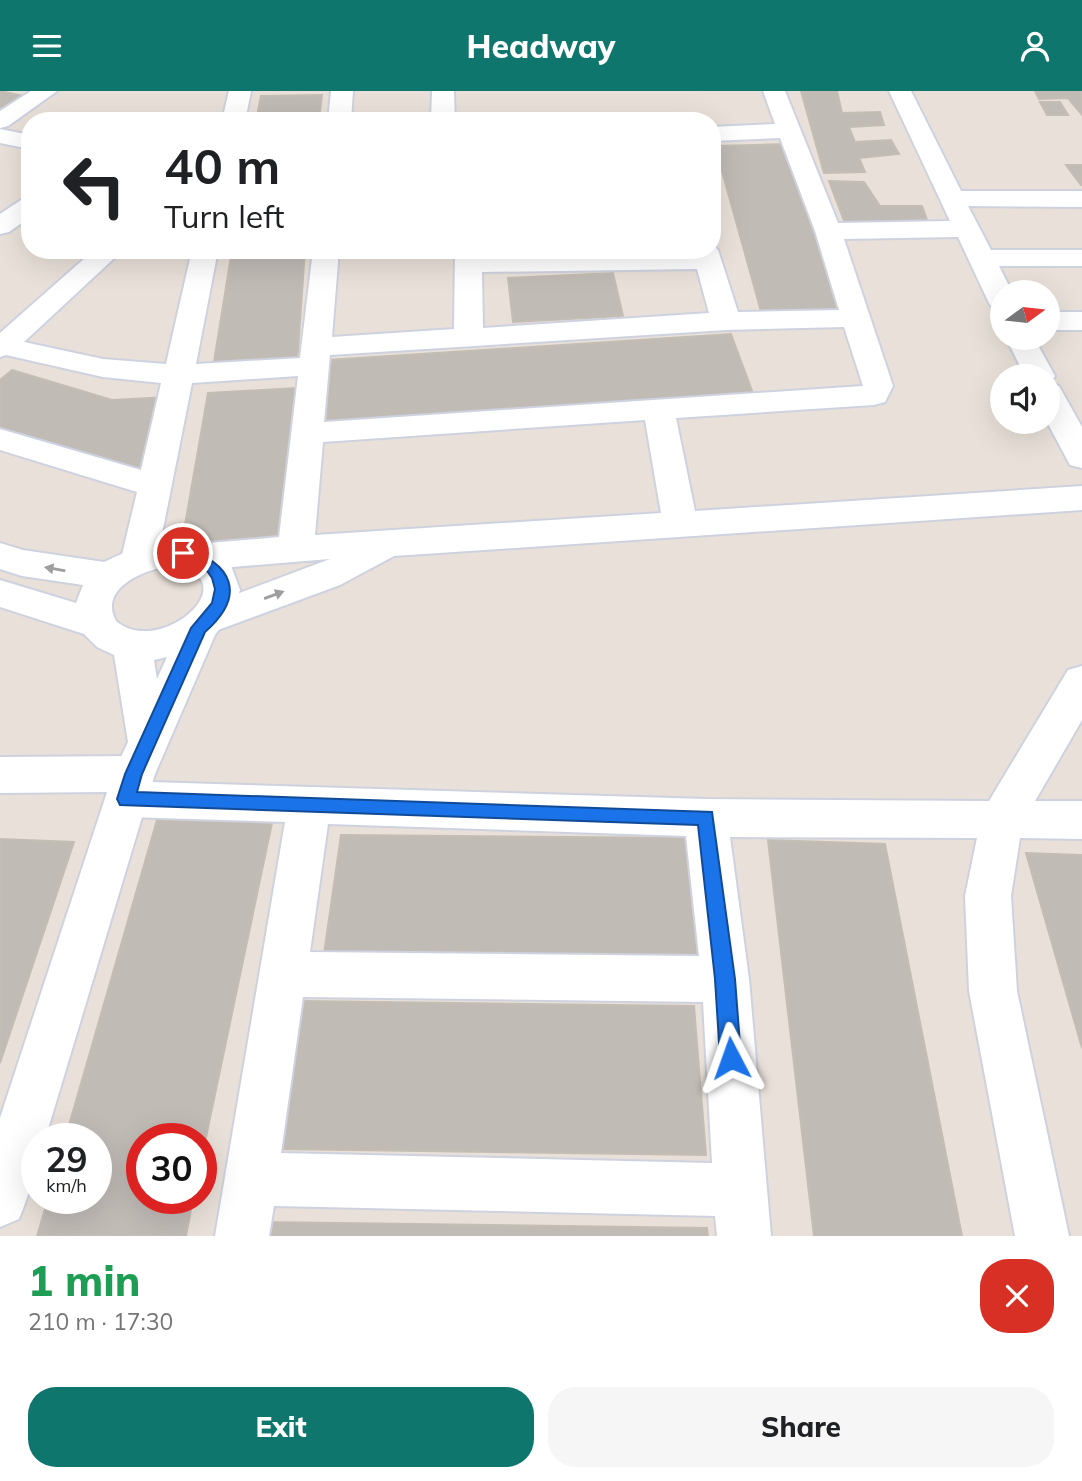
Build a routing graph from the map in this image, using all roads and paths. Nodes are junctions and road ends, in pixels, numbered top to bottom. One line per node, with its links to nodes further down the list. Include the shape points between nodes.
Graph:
1 (46, 91): 10 (street)
2 (240, 91): 7 (street)
3 (342, 91): 8 (street)
4 (443, 91): 9 (street)
5 (774, 91): 11 (street)
6 (900, 91): 14 (street)
7 (235, 112)
8 (340, 112)
9 (443, 112)
10 (0, 121)
11 (787, 131): 12 (street); 20 (street)
12 (721, 134)
13 (0, 195): 16 (street)
14 (952, 198): 15 (street); 19 (street)
15 (1082, 199)
16 (21, 201)
17 (21, 210): 18 (street)
18 (0, 226)
19 (968, 229): 20 (street); 21 (street)
20 (828, 231): 29 (street)
21 (982, 258): 22 (street); 28 (street)
22 (1082, 258)
23 (100, 259): 34 (street)
24 (203, 259): 36 (street)
25 (325, 259): 35 (street)
26 (468, 259): 33 (street)
27 (707, 259): 30 (street)
28 (992, 280)
29 (858, 318): 30 (street); 39 (street, via 878,386 874,395)
30 (726, 321): 33 (street)
31 (1060, 321): 32 (street)
32 (1082, 321)
33 (469, 337): 35 (street)
34 (1, 346): 36 (street, via 123,370)
35 (315, 356): 36 (street); 41 (street)
36 (179, 374): 44 (street)
37 (1060, 391): 38 (street)
38 (1082, 395)
39 (658, 408): 41 (street); 46 (street)
40 (1060, 415): 43 (street)
41 (307, 433): 48 (street)
42 (0, 439): 44 (street)
43 (1082, 457)
44 (155, 486): 51 (street)
45 (1082, 498): 46 (street)
46 (680, 522): 47 (street)
47 (392, 545): 48 (street); 53 (street, one-way to 47, via 327,576)
48 (296, 546): 50 (street)
49 (0, 556): 51 (street, one-way to 49, via 22,563)
50 (197, 557): 51 (street, via 169,553); 53 (street, via 219,576 222,589 219,604)
51 (125, 567): 54 (street, via 100,587 93,612)
52 (0, 593): 54 (street)
53 (204, 623): 55 (street, via 167,643); 57 (street)
54 (96, 624): 55 (street, via 117,641)
55 (132, 646): 57 (street)
56 (1082, 681): 61 (street)
57 (136, 771): 58 (street); 59 (street); 66 (street)
58 (0, 775)
59 (309, 805): 60 (street); 63 (street)
60 (706, 818): 61 (street); 64 (street)
61 (1002, 818): 62 (street); 69 (street, via 988,896 993,991)
62 (1082, 820)
63 (283, 974): 64 (street); 65 (street)
64 (725, 979): 67 (street)
65 (251, 1179): 67 (street); 68 (street)
66 (0, 1200)
67 (742, 1213)
68 (242, 1236)
69 (1042, 1236)

